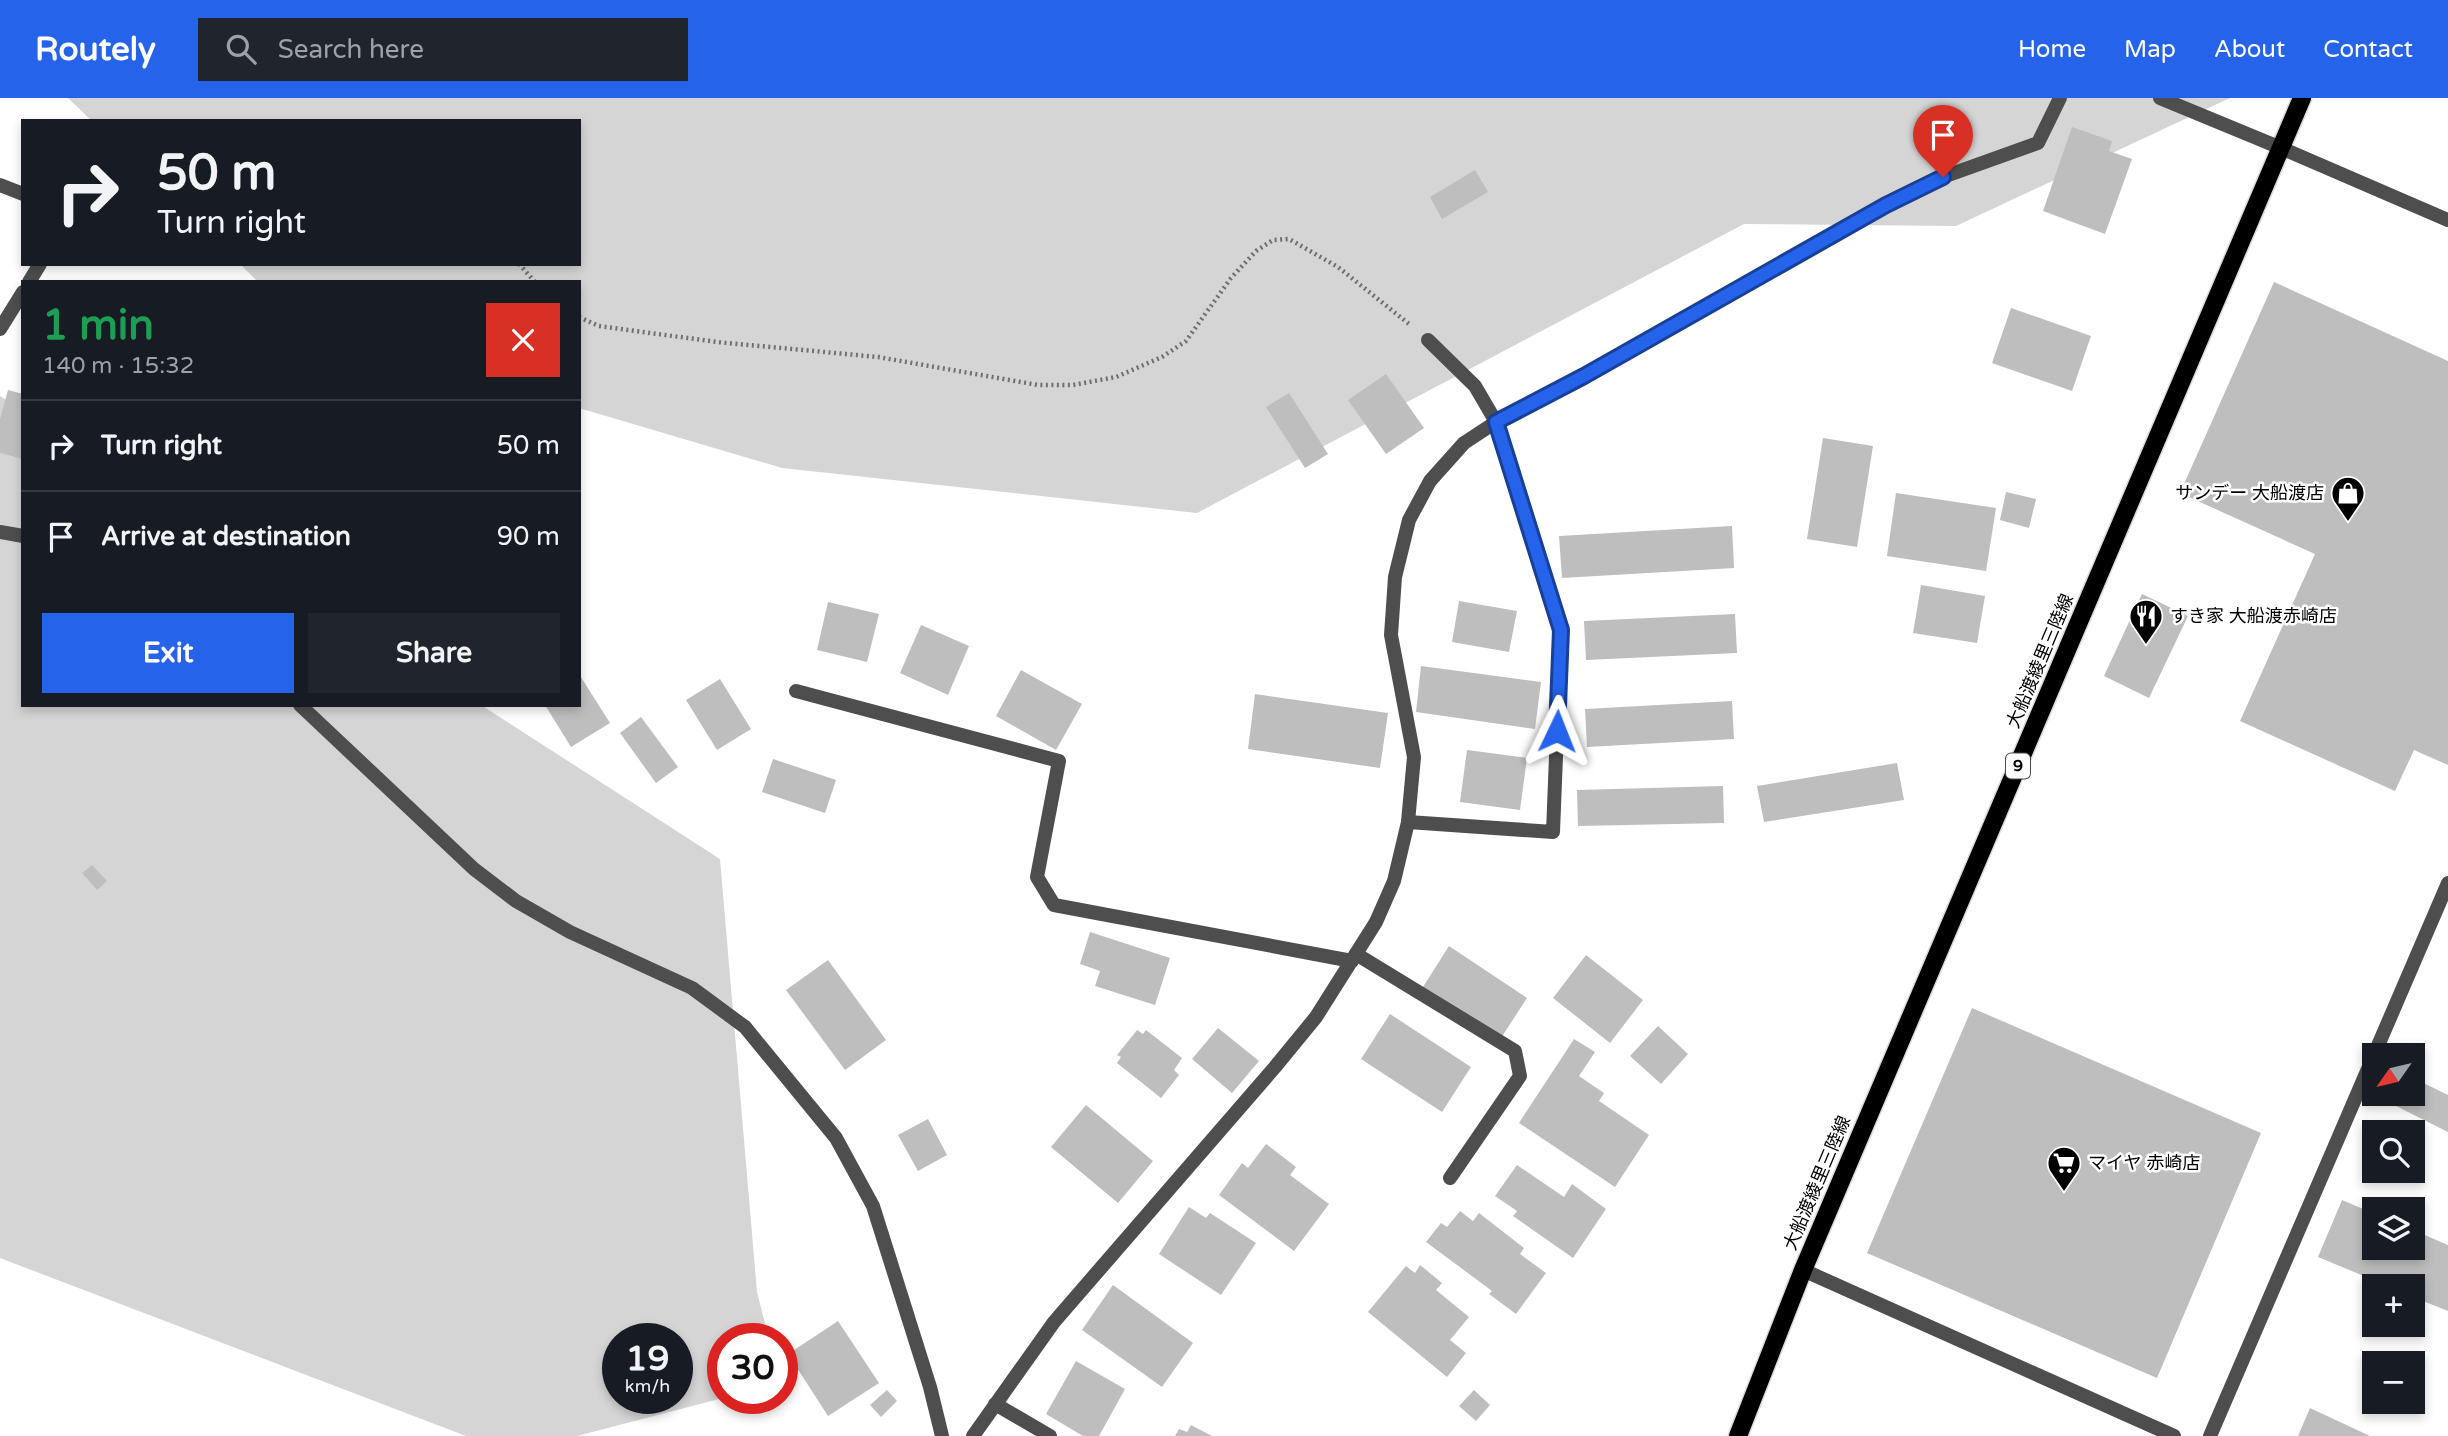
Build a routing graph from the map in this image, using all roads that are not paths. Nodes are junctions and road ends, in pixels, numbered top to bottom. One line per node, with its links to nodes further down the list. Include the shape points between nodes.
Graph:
1 (2060, 98): 11 (street, via 2038,144 1943,177 1886,205)
2 (2160, 98): 4 (street)
3 (2302, 98): 4 (main road, 大船渡綾里三陸線 / 9)
4 (2281, 148): 7 (street); 20 (main road, 大船渡綾里三陸線 / 9)
5 (0, 185): 6 (street)
6 (21, 193)
7 (2448, 220)
8 (21, 295): 9 (street)
9 (0, 329)
10 (1428, 340): 11 (street, via 1475,386)
11 (1496, 422): 16 (street, via 1464,443 1430,481 1409,520 1395,577 1391,635 1414,757); 16 (street, via 1561,630 1553,832)
12 (0, 532): 13 (street)
13 (21, 536)
14 (796, 691): 18 (street, via 1059,761 1037,877 1054,905)
15 (302, 707): 22 (street, via 474,869 516,901 570,932 692,988 745,1027 836,1138 873,1206)
16 (1408, 822): 18 (street, via 1394,880)
17 (2448, 883): 27 (street)
18 (1354, 957): 19 (street, via 1515,1051 1520,1076); 21 (street, via 1275,1067 1054,1322)
19 (1450, 1178)
20 (1803, 1270): 25 (main road, 大船渡綾里三陸線 / 9); 26 (street)
21 (995, 1404): 23 (street); 24 (street)
22 (942, 1436)
23 (973, 1436)
24 (1050, 1436)
25 (1738, 1436)
26 (2174, 1436)
27 (2210, 1436)

